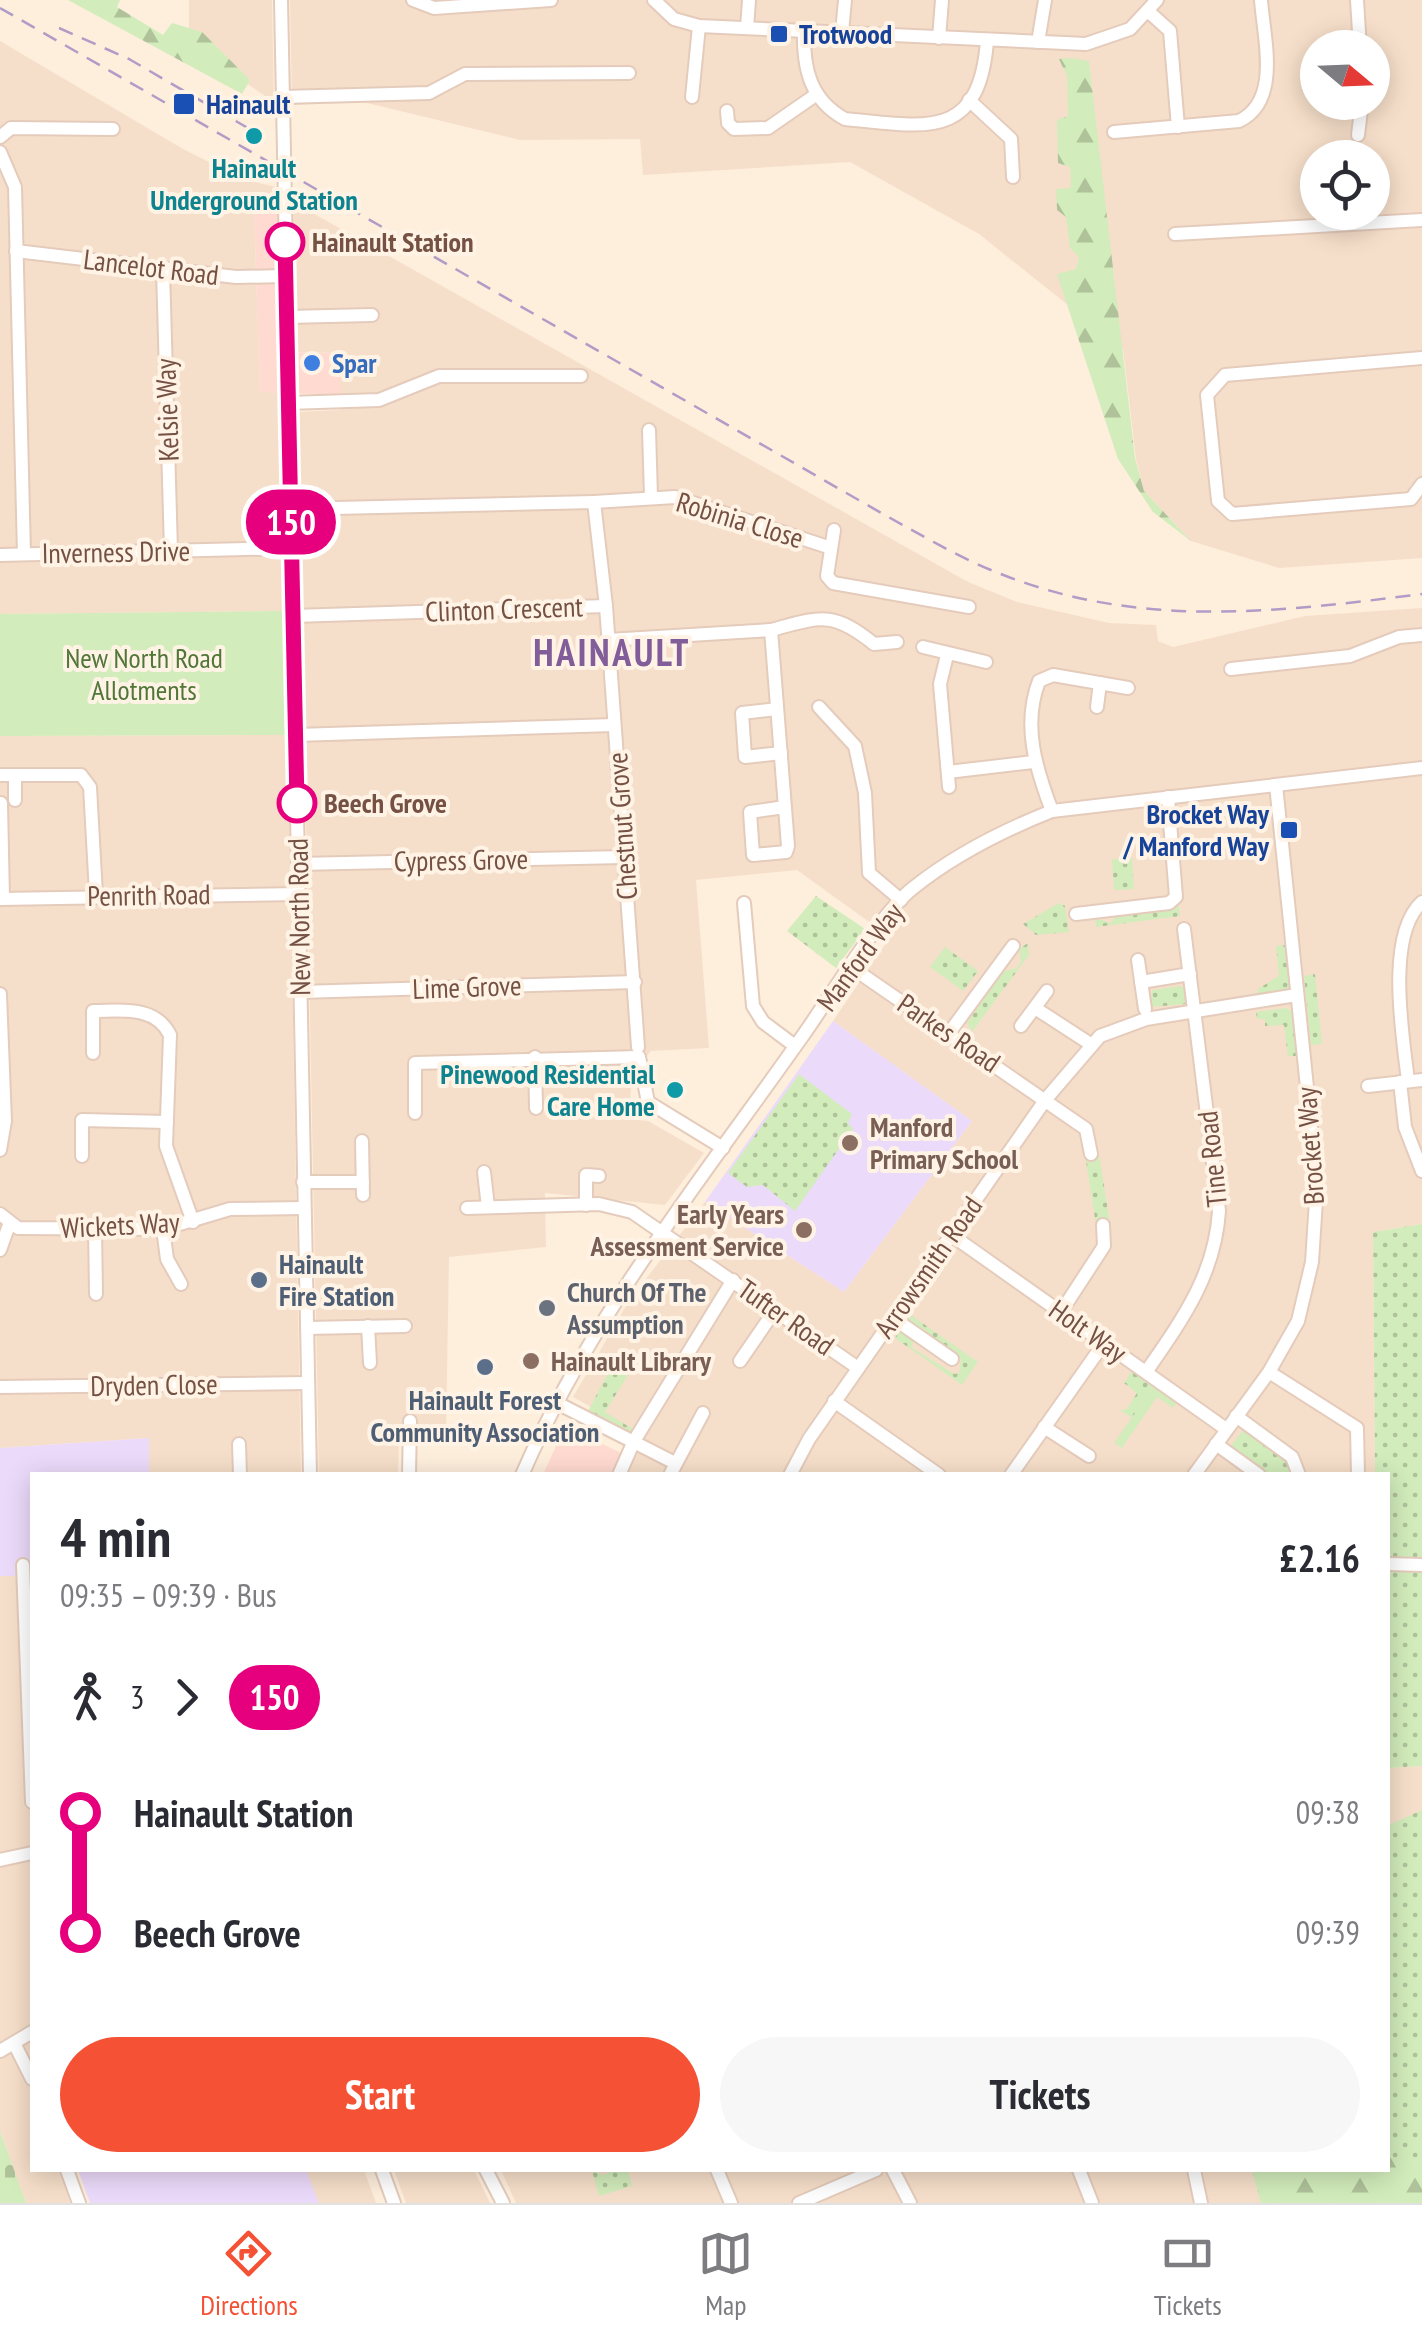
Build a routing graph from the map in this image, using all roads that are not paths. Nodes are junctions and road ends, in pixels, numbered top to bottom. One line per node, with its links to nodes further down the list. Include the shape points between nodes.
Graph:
1 (281, 0): 22 (street, New North Road)
2 (413, 0): 3 (street, via 434,8)
3 (550, 0)
4 (654, 0): 12 (street, via 674,19)
5 (749, 0): 13 (street)
6 (844, 0): 16 (street)
7 (942, 0): 17 (street)
8 (1045, 0): 19 (street)
9 (1261, 0): 27 (street, via 1264,102 1239,121)
10 (1356, 0): 14 (street)
11 (1153, 6): 19 (street, via 1108,40); 27 (street, via 1170,31)
12 (699, 26): 13 (street); 23 (street)
13 (747, 28): 15 (street)
14 (1358, 30)
15 (804, 31): 16 (street); 21 (street, via 805,72)
16 (842, 32): 17 (street)
17 (940, 38): 18 (street)
18 (987, 41): 19 (street); 24 (street, via 984,72)
19 (1038, 42)
20 (628, 73): 22 (street, via 465,74 430,93)
21 (816, 94): 24 (street, via 845,119 933,127); 25 (street, via 758,131 734,129)
22 (282, 97): 38 (street, New North Road)
23 (692, 97)
24 (969, 100): 33 (street, via 1010,139)
25 (727, 111)
26 (1360, 120): 30 (street)
27 (1178, 127): 29 (street)
28 (112, 129): 31 (street, via 11,128)
29 (1114, 132)
30 (1358, 135)
31 (0, 136)
32 (0, 152): 36 (street, via 15,187)
33 (1013, 177)
34 (1422, 220): 35 (street)
35 (1174, 234)
36 (16, 252): 37 (street, Lancelot Road); 53 (street)
37 (163, 268): 38 (street, Lancelot Road); 52 (street, Kelsie Way)
38 (286, 276): 40 (street, New North Road)
39 (372, 315): 40 (street)
40 (287, 317): 43 (street, New North Road)
41 (1422, 358): 45 (street, via 1226,375 1207,395 1218,502 1232,514 1411,499)
42 (582, 376): 43 (street, via 439,376 379,400)
43 (288, 404): 48 (street, New North Road)
44 (649, 430): 46 (street, Robinia Close)
45 (1422, 484)
46 (652, 497): 47 (street, Robinia Close); 51 (street, Robinia Close, via 675,497)
47 (594, 502): 48 (street); 55 (street, Clinton Crescent)
48 (291, 509): 50 (street, New North Road)
49 (834, 530): 51 (street, Robinia Close)
50 (292, 548): 52 (street, Inverness Drive); 57 (street, New North Road)
51 (828, 548): 56 (street, Robinia Close, via 833,583)
52 (171, 551): 53 (street, Inverness Drive)
53 (24, 554): 54 (street, Inverness Drive)
54 (0, 555)
55 (606, 606): 57 (street, Clinton Crescent); 60 (street, Chestnut Grove)
56 (970, 607)
57 (294, 616): 72 (street, New North Road)
58 (771, 630): 60 (street); 61 (street, via 816,618 847,622 874,644); 70 (street)
59 (1422, 635): 65 (street, via 1350,656)
60 (608, 640): 71 (street, Chestnut Grove)
61 (898, 642)
62 (922, 647): 63 (street)
63 (947, 654): 64 (street); 76 (street, via 940,684)
64 (986, 662)
65 (1231, 669)
66 (1100, 684): 67 (street); 68 (street); 74 (street, via 1053,675 1039,681 1031,700)
67 (1128, 688)
68 (1097, 707)
69 (820, 708): 89 (street, via 854,746 865,793 869,873)
70 (777, 709): 73 (street); 73 (street, via 742,713 745,757)
71 (614, 725): 72 (street); 84 (street, Chestnut Grove)
72 (296, 735): 85 (street, New North Road)
73 (780, 753): 82 (street)
74 (1033, 762): 76 (street); 83 (street)
75 (1422, 768): 78 (street, Manford Way)
76 (948, 772): 79 (street)
77 (8, 775): 81 (street); 86 (street, via 82,775 90,787)
78 (1276, 785): 80 (street, Manford Way); 103 (street, Brocket Way)
79 (949, 787)
80 (1168, 797): 83 (street, Manford Way); 92 (street, via 1178,891 1169,904)
81 (8, 801): 88 (street)
82 (785, 807)
83 (1052, 811): 89 (street, Manford Way, via 1008,828)
84 (624, 857): 85 (street, Cypress Grove); 98 (street, Chestnut Grove)
85 (298, 864): 87 (street, New North Road)
86 (96, 894): 87 (street, Penrith Road); 88 (street, Penrith Road)
87 (298, 894): 100 (street, New North Road)
88 (2, 899)
89 (901, 900): 96 (street, Manford Way)
90 (1422, 902): 114 (street, via 1401,951 1399,1006)
91 (744, 904): 110 (street, via 753,1006)
92 (1076, 914)
93 (1184, 929): 97 (street, Tine Road)
94 (1012, 955): 108 (street)
95 (1138, 960): 99 (street)
96 (851, 966): 108 (street, Parkes Road); 110 (street, Manford Way)
97 (1190, 974): 99 (street); 106 (street, Tine Road)
98 (634, 982): 100 (street, Lime Grove); 111 (street, Chestnut Grove)
99 (1141, 982): 105 (street)
100 (300, 992): 128 (street, New North Road)
101 (1047, 992): 104 (street)
102 (0, 994): 122 (street)
103 (1297, 995): 106 (street, Arrowsmith Road); 156 (street, Brocket Way, via 1317,1185 1312,1262 1298,1321)
104 (1035, 1008): 107 (street); 109 (street)
105 (1144, 1009)
106 (1194, 1010): 109 (street, Arrowsmith Road, via 1124,1024); 155 (street, Tine Road, via 1219,1210 1217,1245 1192,1305)
107 (1022, 1026)
108 (949, 1033): 116 (street, Parkes Road)
109 (1092, 1045): 116 (street, Arrowsmith Road)
110 (795, 1046): 121 (street, Manford Way)
111 (638, 1047)
112 (93, 1053): 119 (street, via 93,1012 152,1014 165,1026)
113 (534, 1057): 117 (street); 118 (street, via 414,1062); 121 (street, via 639,1057 648,1102)
114 (1410, 1081): 115 (street); 125 (street, via 1405,1127)
115 (1368, 1086)
116 (1046, 1099): 123 (street, Parkes Road, via 1086,1129); 139 (street, Arrowsmith Road)
117 (536, 1108)
118 (416, 1113)
119 (167, 1122): 124 (street, via 82,1120); 134 (street, via 166,1146)
120 (362, 1141): 128 (street, via 363,1189)
121 (723, 1148): 138 (street, Manford Way)
122 (0, 1150)
123 (1091, 1154)
124 (82, 1156)
125 (1422, 1170)
126 (484, 1172): 130 (street)
127 (599, 1176): 129 (street, via 586,1176)
128 (303, 1182): 131 (street, New North Road)
129 (586, 1205): 130 (street, Tufter Road); 138 (street, Tufter Road, via 632,1212)
130 (488, 1207): 132 (street, Tufter Road)
131 (304, 1208): 134 (street, Wickets Way, via 230,1209); 149 (street, New North Road)
132 (467, 1208)
133 (5, 1220): 136 (street, Wickets Way); 140 (street)
134 (194, 1222): 137 (street, Wickets Way)
135 (1102, 1225): 145 (street, via 1104,1246)
136 (95, 1228): 137 (street, Wickets Way); 143 (street)
137 (163, 1229): 142 (street, via 166,1259)
138 (664, 1233): 141 (street, Tufter Road); 159 (street, Manford Way)
139 (950, 1234): 145 (street, Holt Way); 146 (street, Arrowsmith Road)
140 (0, 1250)
141 (733, 1280): 144 (street, Tufter Road); 166 (street)
142 (181, 1284)
143 (96, 1294)
144 (775, 1310): 152 (street); 154 (street, Tufter Road)
145 (1061, 1312): 150 (street, Holt Way)
146 (892, 1318): 151 (street); 154 (street, Arrowsmith Road)
147 (368, 1326): 148 (street); 149 (street); 153 (street)
148 (405, 1326)
149 (307, 1328): 157 (street, New North Road)
150 (1104, 1343): 155 (street, Holt Way); 164 (street)
151 (952, 1359)
152 (740, 1360)
153 (370, 1364)
154 (858, 1368): 160 (street, Arrowsmith Road)
155 (1146, 1372): 165 (street, Holt Way)
156 (1269, 1372): 162 (street, Brocket Way); 182 (street, via 1357,1428)
157 (308, 1383): 158 (street, Dryden Close); 172 (street, New North Road)
158 (0, 1387)
159 (555, 1402): 166 (street); 174 (street, Manford Way)
160 (834, 1402): 176 (street, Arrowsmith Road); 177 (street)
161 (702, 1413): 170 (street)
162 (1236, 1416): 165 (street, Brocket Way); 181 (street, via 1292,1457)
163 (410, 1421): 173 (street)
164 (1044, 1427): 169 (street); 178 (street)
165 (1226, 1429): 168 (street, Brocket Way)
166 (634, 1442): 170 (street); 175 (street)
167 (239, 1444): 171 (street)
168 (1216, 1444): 179 (street, Brocket Way); 180 (street)
169 (1089, 1456)
170 (674, 1471)
171 (240, 1472)
172 (310, 1472)
173 (409, 1472)
174 (523, 1472)
175 (621, 1472)
176 (792, 1472)
177 (935, 1472)
178 (1013, 1472)
179 (1196, 1472)
180 (1255, 1472)
181 (1298, 1472)
182 (1358, 1472)
183 (1390, 1564): 184 (street)
184 (1422, 1564)
185 (23, 1565): 186 (street)
186 (30, 1627)
187 (30, 1853): 188 (street)
188 (0, 1860)
189 (30, 2034): 190 (street)
190 (15, 2045): 191 (street); 192 (street)
191 (0, 2051)
192 (30, 2074)
193 (68, 2172): 201 (street)
194 (383, 2172): 202 (street)
195 (487, 2172): 203 (street)
196 (718, 2172): 204 (street)
197 (871, 2172): 205 (street)
198 (895, 2172): 206 (street)
199 (1080, 2172): 207 (street)
200 (1194, 2172): 208 (street)
201 (79, 2203)
202 (394, 2203)
203 (503, 2203)
204 (731, 2203)
205 (799, 2203)
206 (910, 2203)
207 (1092, 2203)
208 (1201, 2203)

